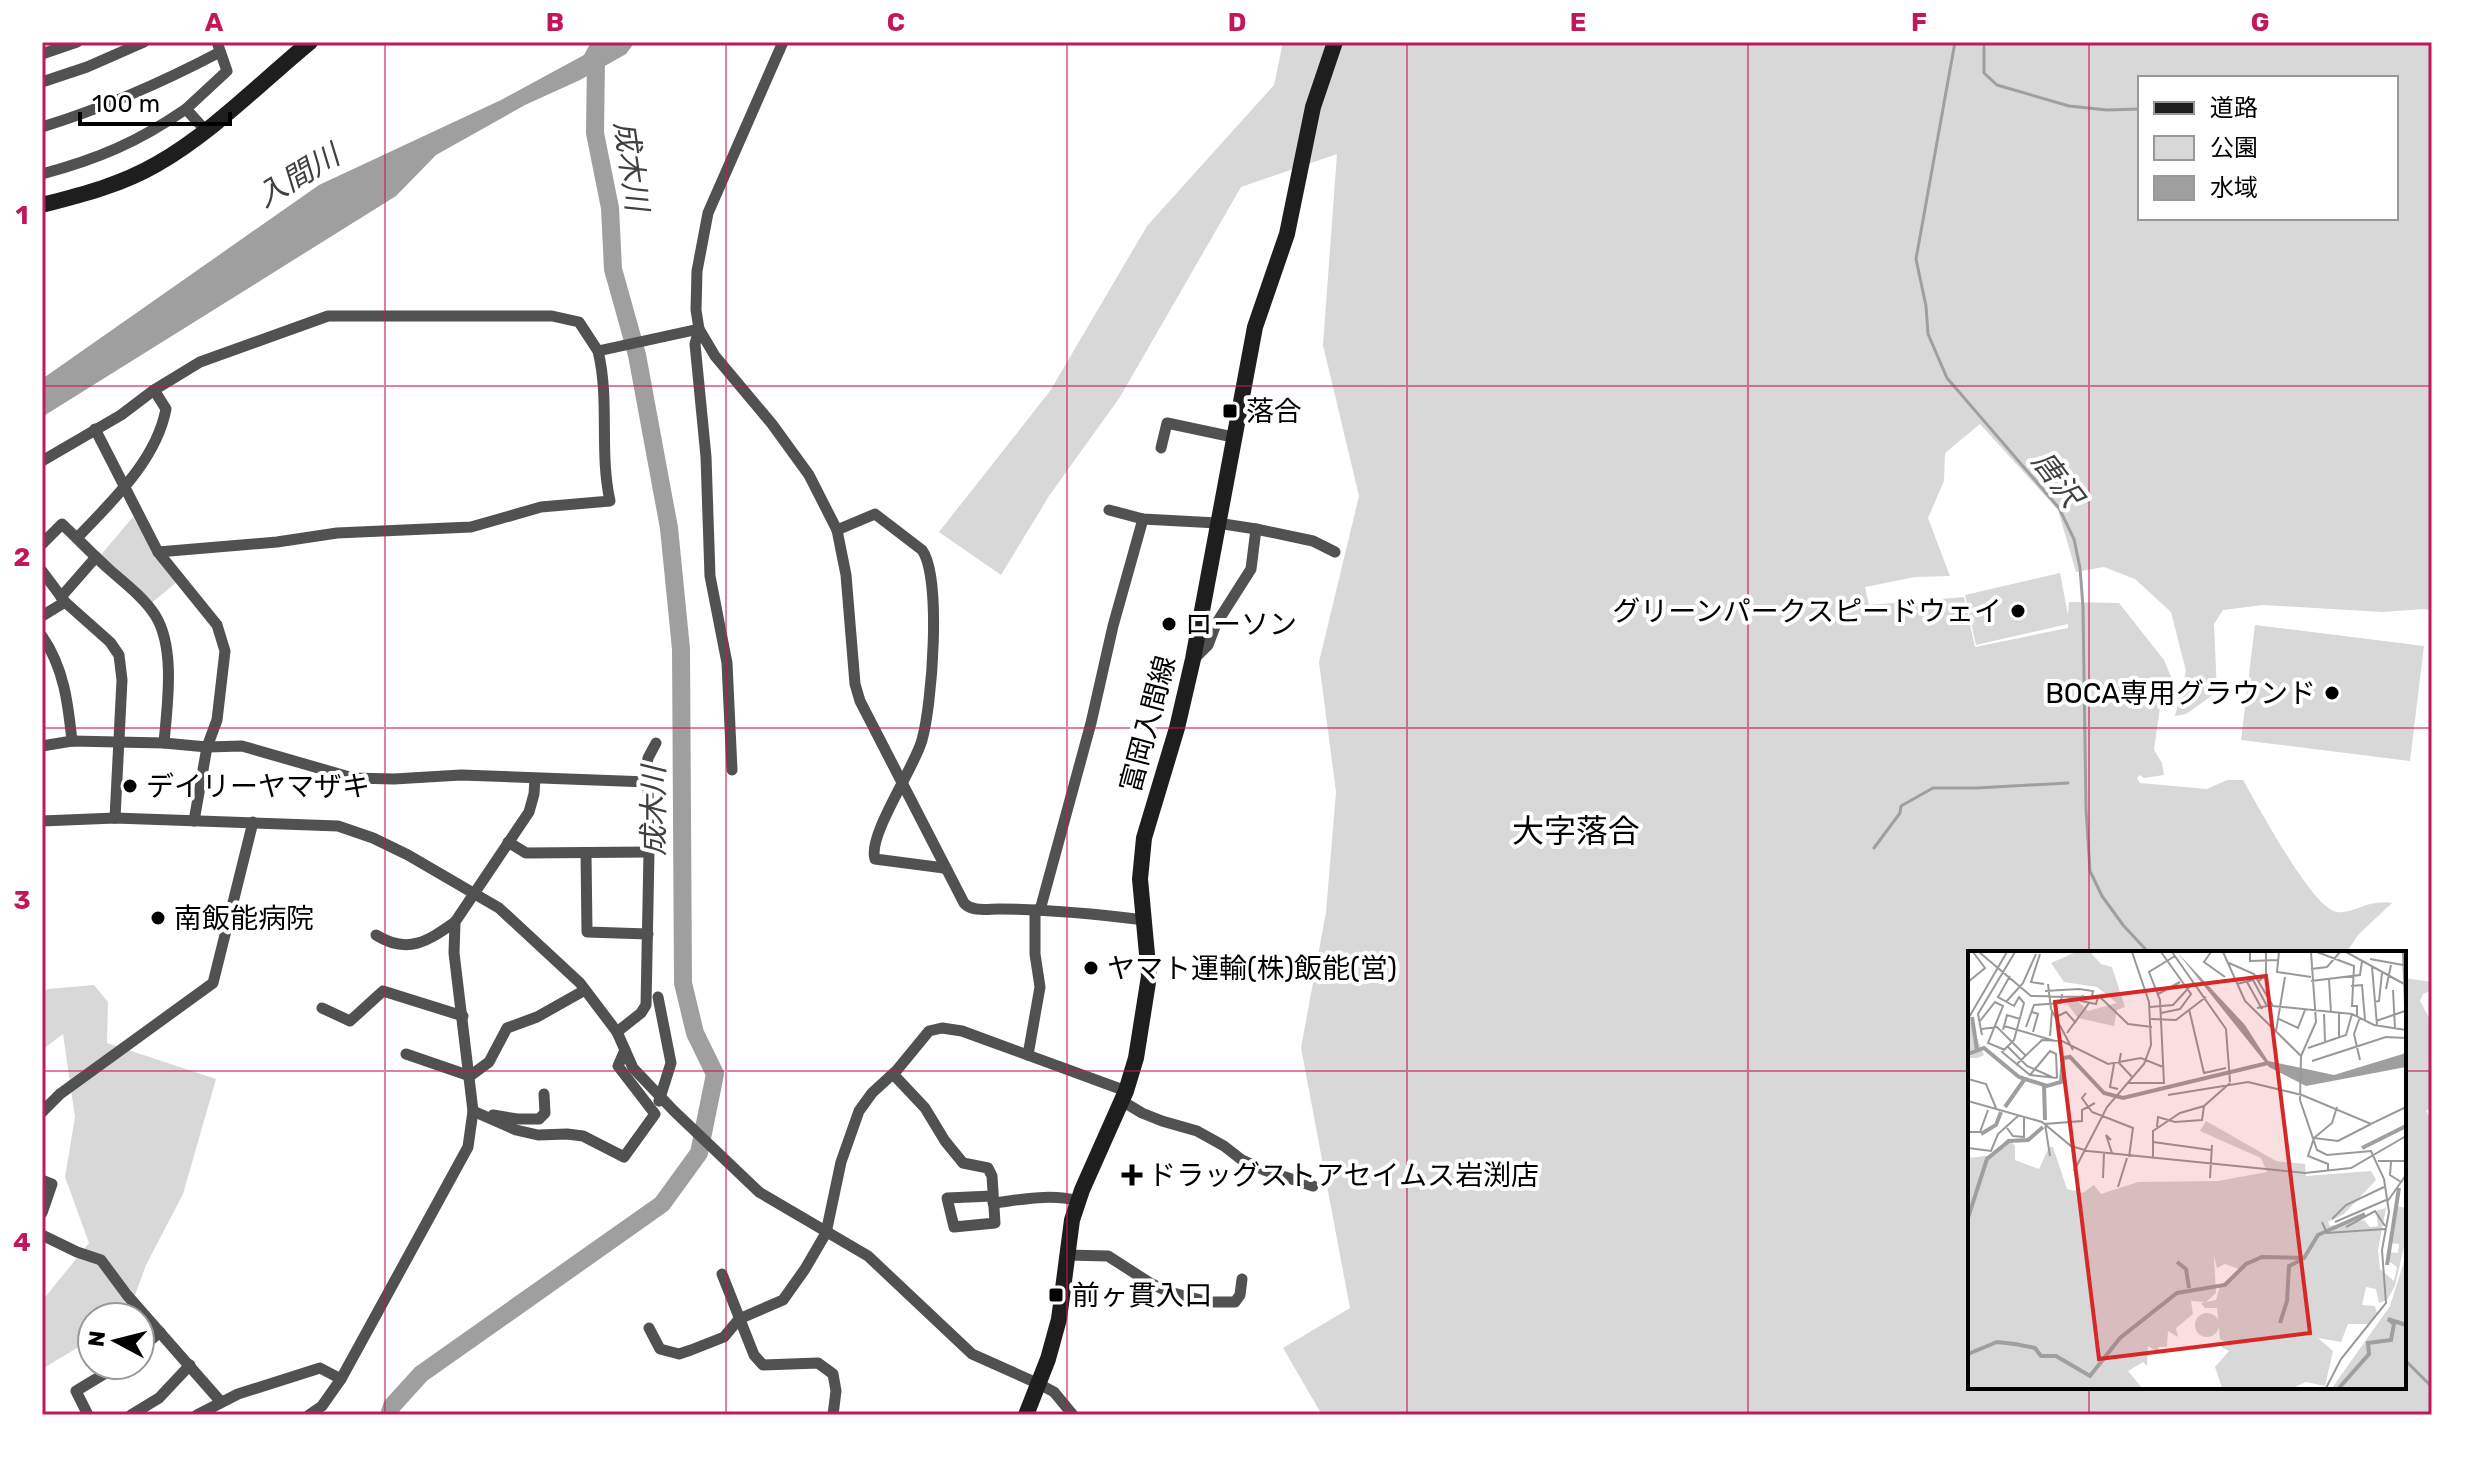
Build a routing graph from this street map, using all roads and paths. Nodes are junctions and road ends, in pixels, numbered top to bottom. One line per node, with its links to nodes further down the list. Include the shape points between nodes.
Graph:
1 (77, 42): 7 (street)
2 (144, 42): 8 (street)
3 (310, 42): 11 (main road)
4 (783, 42): 14 (street, via 708,213 695,288)
5 (1335, 42): 18 (main road, 富岡入間線, via 1313,107 1287,234 1255,327)
6 (218, 47): 9 (street, via 227,71); 10 (street, via 172,77)
7 (42, 54)
8 (42, 82)
9 (186, 109): 11 (street); 12 (street, via 130,144)
10 (42, 127)
11 (206, 131): 13 (main road, via 132,177)
12 (42, 174)
13 (42, 205)
14 (699, 329): 15 (street); 26 (street, via 809,475); 43 (street, via 695,344 710,576 727,663)
15 (598, 351): 16 (street, via 579,322 552,316 328,316 214,356); 29 (street, via 610,501 541,507 471,527 337,533)
16 (154, 390): 17 (street); 21 (street, via 166,409 163,426)
17 (95, 429): 20 (street); 21 (street)
18 (1233, 437): 19 (street, via 1167,423); 24 (main road, 富岡入間線)
19 (1161, 448)
20 (42, 461)
21 (125, 487): 27 (street); 29 (street)
22 (1109, 510): 23 (street)
23 (1143, 519): 24 (street); 56 (street)
24 (1217, 523): 25 (street); 36 (main road, 富岡入間線)
25 (1256, 529): 30 (street, via 1313,541); 36 (street, via 1251,569 1208,645)
26 (837, 530): 46 (street, via 855,684); 46 (street, via 875,514 927,557 933,661 922,740)
27 (77, 538): 28 (street, via 62,524); 31 (street)
28 (42, 544)
29 (158, 552): 42 (street, via 217,625 225,651 217,720)
30 (1335, 552)
31 (96, 557): 33 (street); 39 (street, via 155,615 167,658)
32 (42, 571): 33 (street)
33 (63, 599): 34 (street); 38 (street, via 119,655)
34 (42, 616)
35 (42, 636): 37 (street, via 66,686)
36 (1193, 659): 57 (main road, 富岡入間線, via 1144,838)
37 (72, 741): 38 (street); 41 (street)
38 (119, 741): 39 (street); 47 (street)
39 (164, 743): 42 (street)
40 (656, 743): 45 (street)
41 (42, 746)
42 (207, 747): 44 (street, via 242,746 353,778); 49 (street)
43 (732, 770)
44 (535, 779): 45 (street); 51 (street, via 529,812)
45 (644, 782): 52 (street)
46 (902, 785): 54 (street); 54 (street, via 882,824 875,859)
47 (115, 818): 48 (street); 49 (street)
48 (42, 821)
49 (194, 821): 50 (street)
50 (253, 822): 55 (street, via 338,826 408,855); 74 (street, via 213,983)
51 (508, 842): 53 (street, via 526,853); 55 (street)
52 (649, 852): 53 (street); 59 (street)
53 (586, 853): 59 (street, via 587,932)
54 (944, 868): 56 (street, via 968,908)
55 (474, 894): 58 (street); 61 (street, via 499,908)
56 (1038, 910): 57 (street); 68 (street, via 1035,954 1040,987)
57 (1144, 920): 72 (main road, 富岡入間線, via 1147,989)
58 (455, 922): 60 (street, via 408,946); 64 (street)
59 (648, 934): 65 (street, via 646,1005)
60 (376, 935)
61 (585, 990): 65 (street); 70 (street, via 507,1028 489,1062)
62 (658, 997): 75 (street, via 671,1063)
63 (322, 1008): 64 (street, via 350,1021 383,991)
64 (463, 1016): 70 (street)
65 (617, 1032): 66 (street)
66 (625, 1050): 75 (street, via 618,1066); 80 (street, via 648,1084 759,1192)
67 (406, 1054): 70 (street)
68 (1028, 1055): 69 (street, via 942,1028 929,1031); 72 (street)
69 (893, 1074): 78 (street, via 925,1108 963,1163 988,1168 993,1200); 80 (street, via 859,1111 841,1162)
70 (470, 1076): 73 (street)
71 (544, 1094): 73 (street, via 545,1113 539,1119)
72 (1124, 1096): 77 (street, via 1152,1117 1197,1131 1242,1160); 78 (main road, 富岡入間線)
73 (473, 1111): 75 (street, via 538,1135 583,1136 624,1157); 90 (street, via 466,1153)
74 (42, 1112)
75 (655, 1114)
76 (42, 1180): 79 (street, via 52,1184)
77 (1313, 1186)
78 (1078, 1201): 82 (main road, 富岡入間線)
79 (42, 1213)
80 (826, 1233): 85 (street, via 783,1300); 92 (street, via 868,1256 972,1354)
81 (42, 1235): 87 (street, via 101,1260)
82 (1066, 1255): 84 (street, via 1108,1256 1169,1292 1209,1302 1235,1302); 92 (main road, 富岡入間線, via 1059,1319)
83 (722, 1274): 85 (street)
84 (1242, 1279)
85 (739, 1319): 86 (street, via 724,1337 679,1354 660,1349); 98 (street, via 763,1365 827,1367 836,1391)
86 (649, 1328)
87 (160, 1332): 88 (street); 89 (street)
88 (156, 1335)
89 (190, 1365): 93 (street); 95 (street, via 159,1398)
90 (341, 1379): 93 (street, via 320,1368); 97 (street)
91 (93, 1381): 94 (street, via 76,1391)
92 (1039, 1384): 99 (main road, 富岡入間線); 100 (street, via 1054,1392)
93 (221, 1402): 96 (street)
94 (88, 1415)
95 (131, 1415)
96 (197, 1415)
97 (309, 1415)
98 (833, 1415)
99 (1026, 1415)
100 (1073, 1415)

